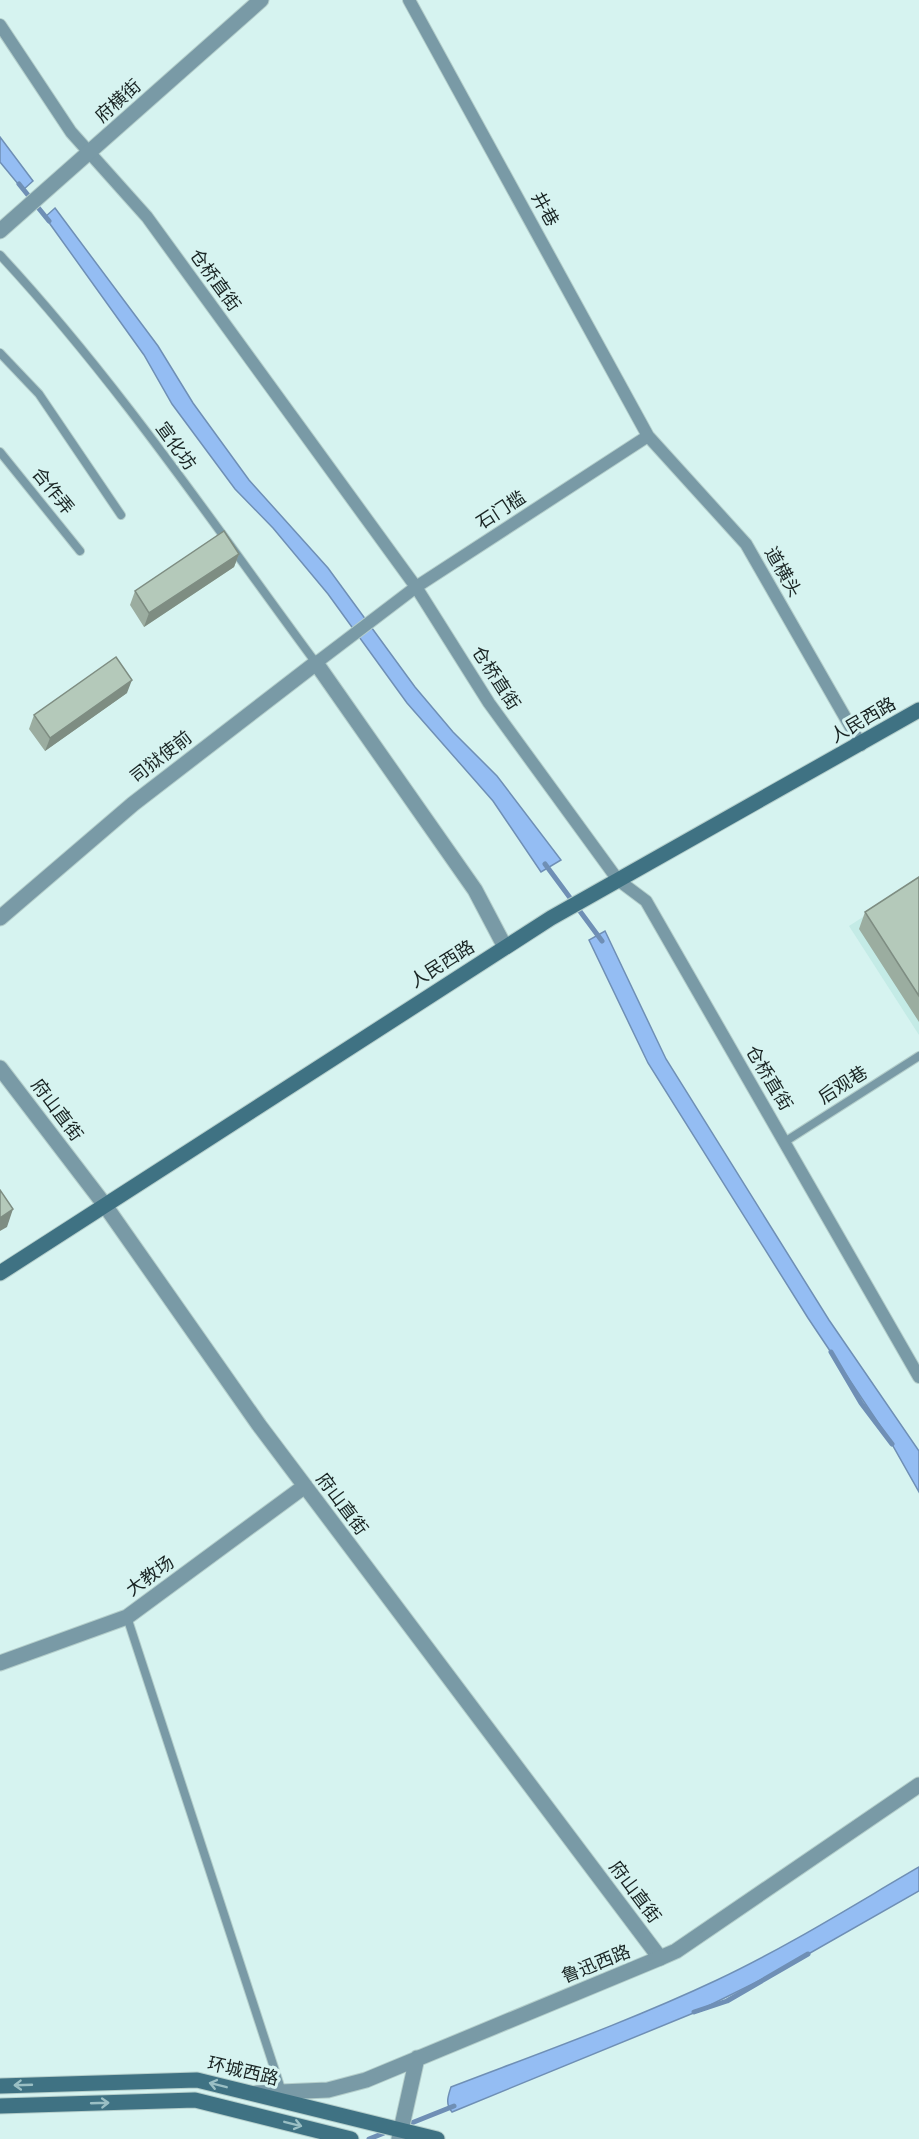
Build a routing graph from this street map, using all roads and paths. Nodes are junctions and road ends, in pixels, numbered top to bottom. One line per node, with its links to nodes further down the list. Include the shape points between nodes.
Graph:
1 (261, 0): 4 (street, 府横街)
2 (409, 0): 8 (street, 井巷)
3 (0, 25): 4 (street, 仓桥直街)
4 (88, 154): 5 (street, 府横街); 12 (street, 仓桥直街, via 147,217)
5 (0, 231)
6 (0, 255): 14 (lane, 宣化坊, via 127,407)
7 (0, 353): 10 (lane, via 39,394)
8 (648, 436): 12 (street, 石门槛); 16 (street, 道横头, via 746,544)
9 (0, 452): 11 (lane, 合作弄)
10 (121, 515)
11 (80, 551)
12 (416, 587): 13 (street, 石门槛); 17 (street, 仓桥直街, via 489,704)
13 (353, 635): 14 (street, 司狱使前)
14 (316, 663): 18 (street, 司狱使前, via 133,804); 19 (street, via 475,891)
15 (919, 710): 16 (main road, 人民西路)
16 (861, 745): 17 (main road, 人民西路)
17 (618, 880): 19 (main road, 人民西路); 22 (street, 仓桥直街, via 646,901)
18 (0, 918)
19 (505, 947): 23 (main road, 人民西路)
20 (919, 1056): 22 (lane, 后观巷)
21 (0, 1068): 23 (street, 府山直街)
22 (786, 1141): 25 (street, 仓桥直街)
23 (104, 1204): 24 (main road, 人民西路); 26 (street, 府山直街)
24 (0, 1273)
25 (919, 1377)
26 (305, 1486): 27 (street, 大教场); 30 (street, 府山直街)
27 (127, 1617): 28 (street, 大教场); 33 (lane)
28 (0, 1663)
29 (919, 1785): 30 (street, 鲁迅西路, via 676,1951)
30 (660, 1958): 31 (street, 鲁迅西路)
31 (417, 2058): 33 (street, 鲁迅西路, via 366,2080 328,2090); 36 (street)
32 (0, 2086): 34 (main road, 环城西路, one-way to 32, via 197,2080)
33 (282, 2092): 34 (street, 鲁迅西路)
34 (251, 2093): 36 (main road, 环城西路)
35 (0, 2106): 38 (main road, one-way to 38, via 195,2100)
36 (400, 2135): 37 (main road, 环城西路)
37 (433, 2138)
38 (351, 2139)

